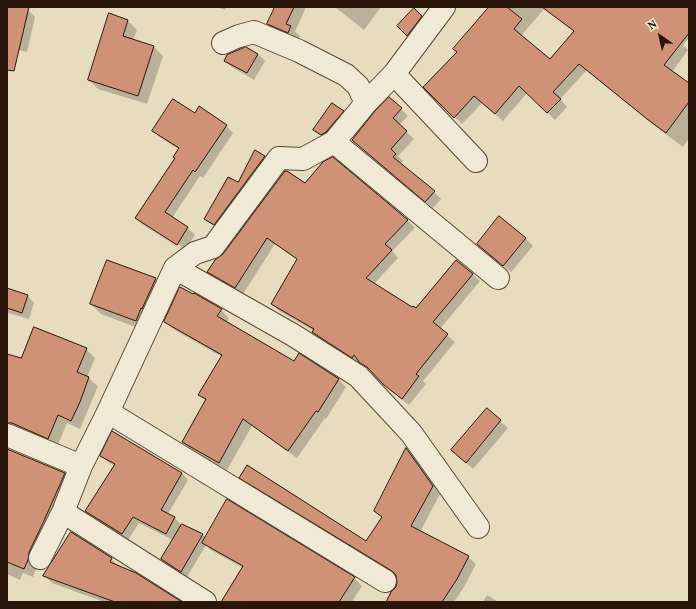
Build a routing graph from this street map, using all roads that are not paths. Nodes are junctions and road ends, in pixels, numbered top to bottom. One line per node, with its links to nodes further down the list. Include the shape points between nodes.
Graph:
1 (444, 7): 3 (street)
2 (223, 43): 4 (street, via 254,32 300,51 346,75 358,86)
3 (394, 74): 4 (street); 6 (street)
4 (366, 103): 5 (street)
5 (334, 142): 7 (street, via 303,158 279,158 213,247 195,253); 8 (street)
6 (476, 161)
7 (175, 268): 9 (street); 13 (street, via 293,335 358,376 411,433)
8 (498, 278)
9 (108, 412): 11 (street); 15 (street)
10 (7, 435): 11 (street)
11 (81, 466): 12 (street)
12 (63, 512): 14 (street); 16 (street)
13 (478, 527)
14 (40, 558)
15 (385, 581)
16 (205, 602)

